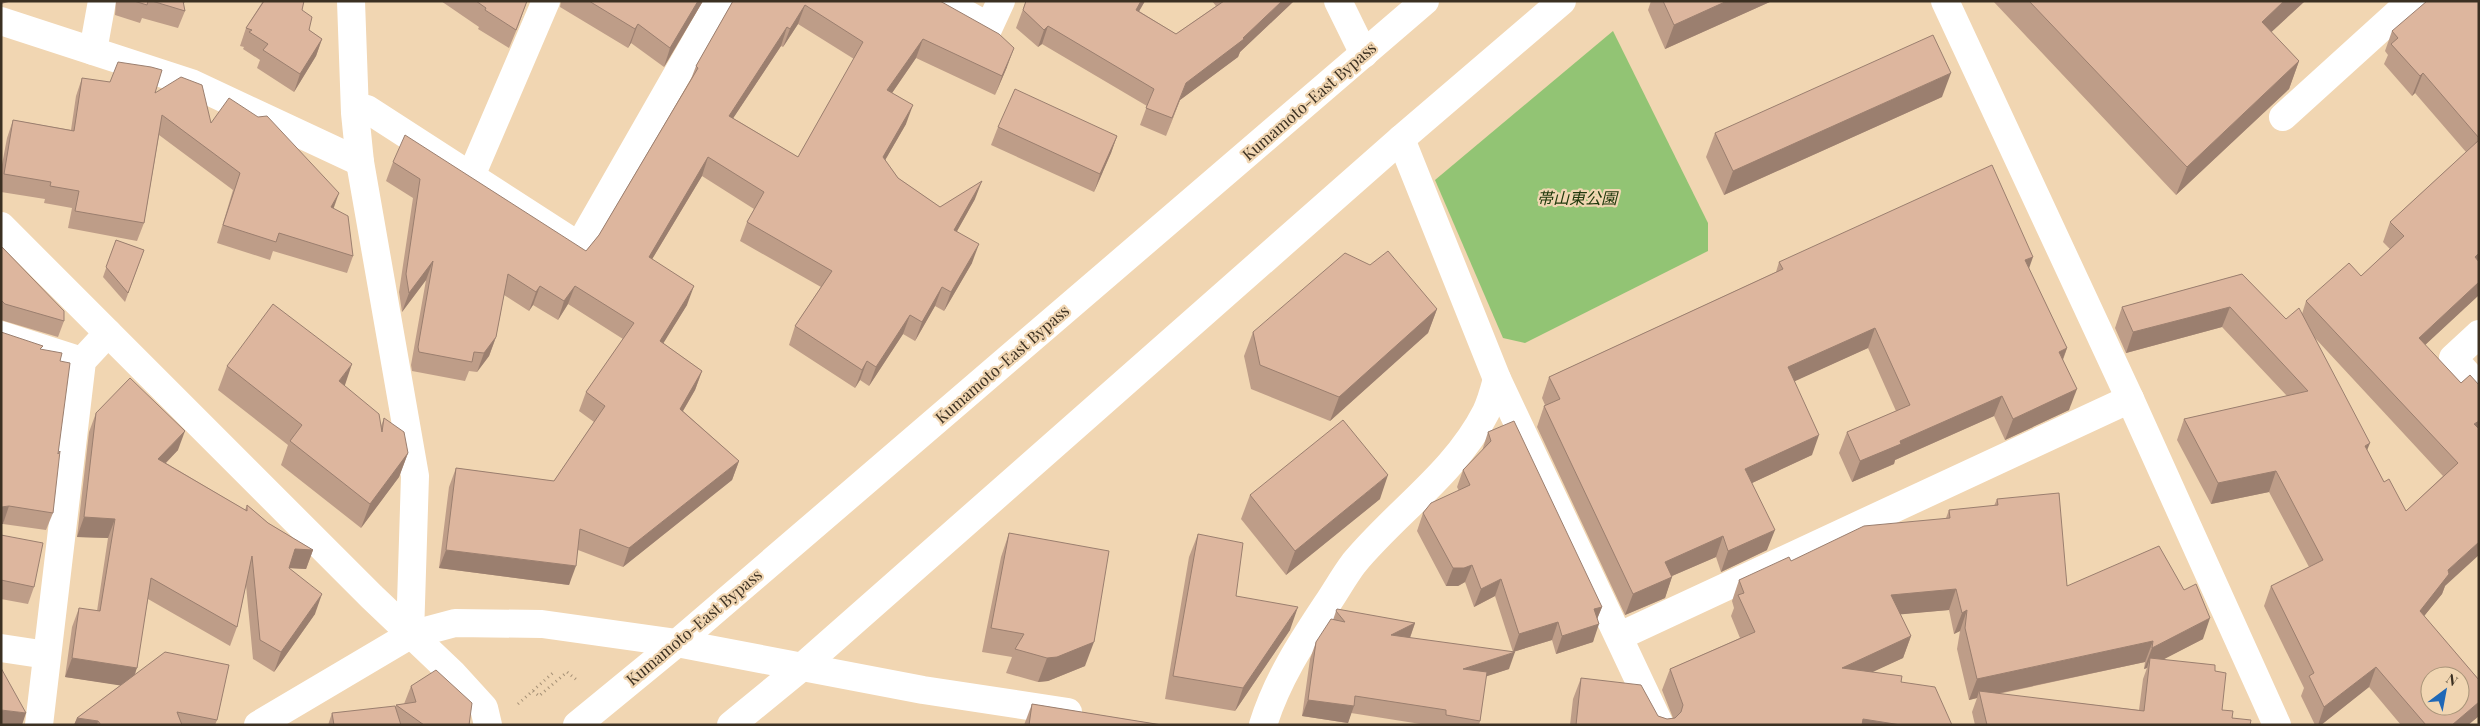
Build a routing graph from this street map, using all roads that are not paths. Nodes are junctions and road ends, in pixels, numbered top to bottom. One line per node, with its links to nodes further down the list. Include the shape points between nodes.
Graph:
1 (102, 1): 13 (main road)
2 (351, 1): 15 (main road)
3 (546, 1): 19 (main road)
4 (720, 1): 19 (main road, via 579,246)
5 (943, 1): 6 (main road, via 989,27)
6 (1001, 1)
7 (1338, 1): 14 (main road)
8 (1426, 1): 14 (main road, Kumamoto-East Bypass)
9 (1562, 1): 17 (main road)
10 (2411, 1): 16 (main road)
11 (1949, 4): 27 (main road)
12 (1, 21): 13 (main road)
13 (92, 51): 18 (main road, via 191,83)
14 (1364, 54): 32 (main road, Kumamoto-East Bypass)
15 (355, 106): 18 (main road); 19 (main road, via 367,109)
16 (2283, 117)
17 (1401, 139): 25 (main road); 35 (main road)
18 (360, 162): 30 (main road, via 415,476)
19 (471, 176)
20 (1, 226): 21 (main road)
21 (108, 333): 24 (main road); 30 (main road)
22 (2479, 334): 26 (main road, via 2453,358)
23 (1, 335): 24 (main road)
24 (82, 361): 29 (main road)
25 (1497, 379): 31 (main road); 42 (main road, via 1488,410 1461,450 1441,475 1354,564 1286,666)
26 (2479, 386)
27 (2130, 400): 31 (main road); 44 (main road)
28 (30, 544): 29 (main road)
29 (60, 548): 34 (main road)
30 (410, 635): 32 (main road, via 454,623 542,624); 38 (main road); 39 (main road, via 484,708)
31 (1620, 636): 43 (main road)
32 (677, 643): 35 (main road); 40 (main road, Kumamoto-East Bypass)
33 (1, 648): 34 (main road)
34 (47, 655): 37 (main road)
35 (802, 667): 36 (main road, via 924,690); 41 (main road)
36 (1096, 716)
37 (39, 725)
38 (258, 725)
39 (488, 725)
40 (577, 725)
41 (731, 725)
42 (1263, 725)
43 (1660, 725)
44 (2277, 725)

